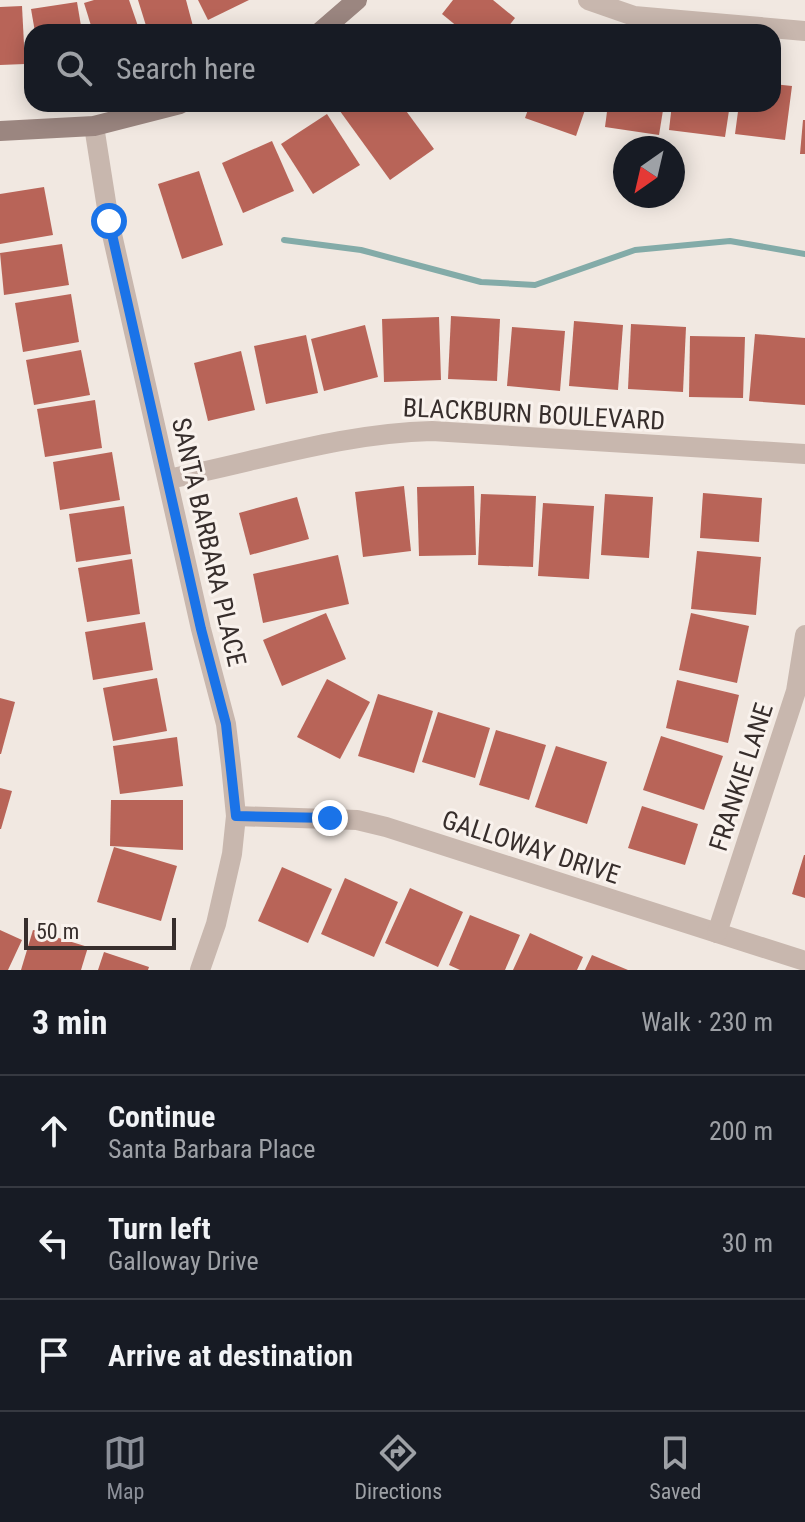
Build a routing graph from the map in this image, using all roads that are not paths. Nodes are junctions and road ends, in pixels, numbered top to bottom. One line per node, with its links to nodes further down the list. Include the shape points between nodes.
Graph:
1 (357, 0): 3 (street)
2 (588, 0): 4 (street, via 634,16)
3 (329, 24)
4 (725, 24)
5 (781, 29): 6 (street)
6 (805, 31)
7 (149, 112): 8 (street)
8 (94, 126): 9 (street); 11 (street, SANTA BARBARA PLACE, via 109,221)
9 (0, 131)
10 (805, 454): 11 (street, BLACKBURN BOULEVARD, via 399,432)
11 (168, 479): 13 (street, SANTA BARBARA PLACE, via 226,724)
12 (805, 635): 14 (street, FRANKIE LANE, via 796,691)
13 (236, 816): 14 (street, GALLOWAY DRIVE, via 357,820 386,827); 16 (street, SANTA BARBARA PLACE, via 216,924)
14 (717, 933): 15 (street, GALLOWAY DRIVE)
15 (805, 961)
16 (200, 970)

